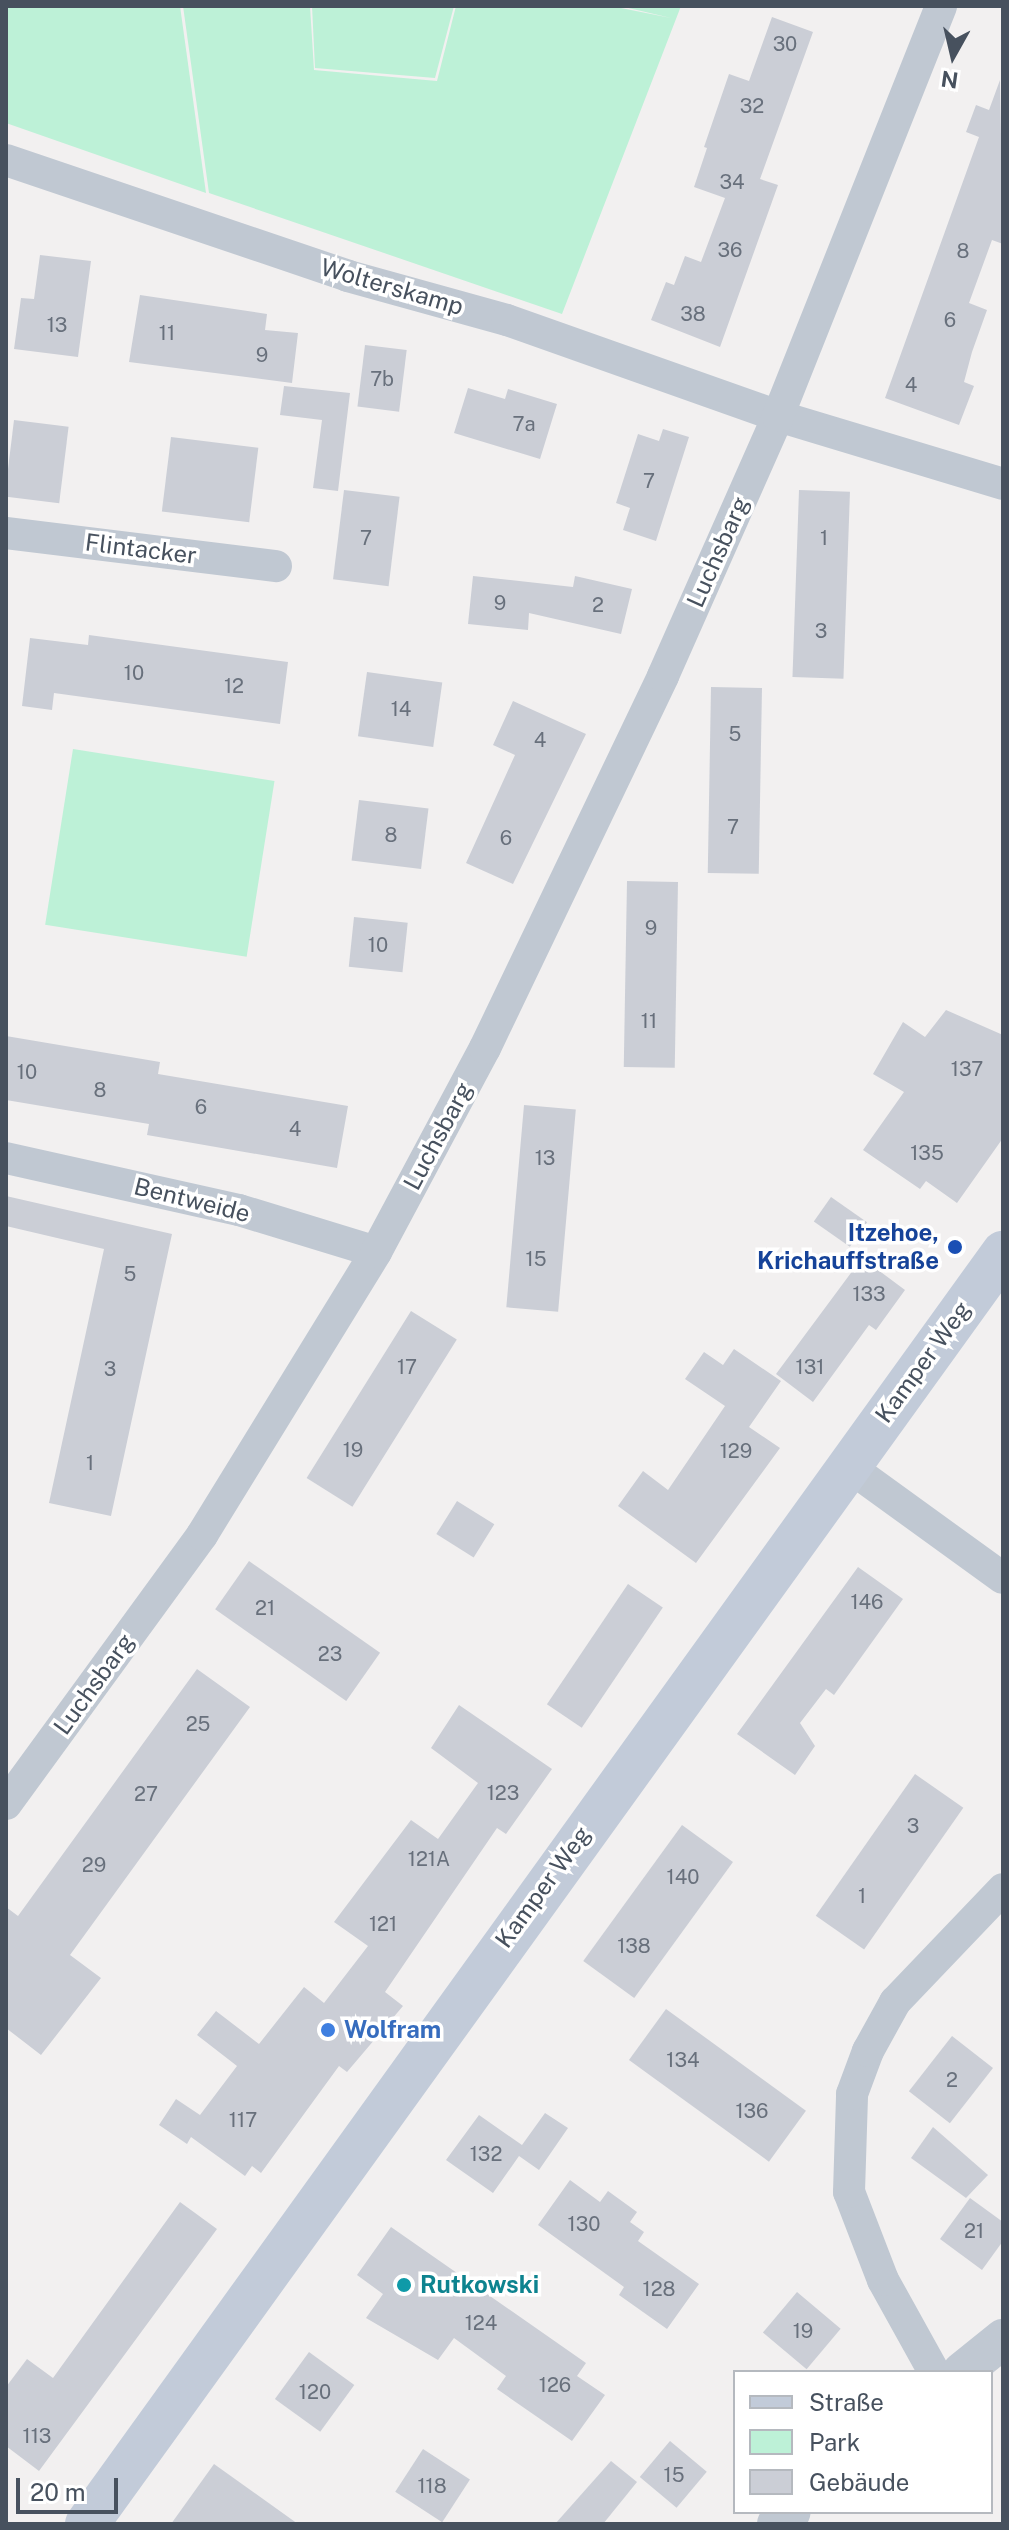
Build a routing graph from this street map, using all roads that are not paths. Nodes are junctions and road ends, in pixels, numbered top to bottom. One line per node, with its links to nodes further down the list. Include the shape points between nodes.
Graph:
1 (941, 6): 3 (street)
2 (6, 160): 3 (street, Wolterskamp, via 348,276 507,320)
3 (778, 416): 4 (street, Wolterskamp); 8 (street, Luchsbarg, via 663,676 509,1000)
4 (1003, 484)
5 (6, 533): 6 (street, Flintacker)
6 (276, 566)
7 (6, 1158): 8 (street, Bentweide, via 239,1210)
8 (376, 1252): 12 (street, Luchsbarg, via 202,1535)
9 (1003, 1253): 10 (main road, Kamper Weg)
10 (848, 1466): 11 (street); 17 (main road, Kamper Weg)
11 (1003, 1578)
12 (6, 1804)
13 (1003, 1889): 15 (street, via 895,2002 852,2094 849,2192 883,2280)
14 (1003, 2339): 16 (street)
15 (933, 2370)
16 (964, 2370)
17 (87, 2524)

